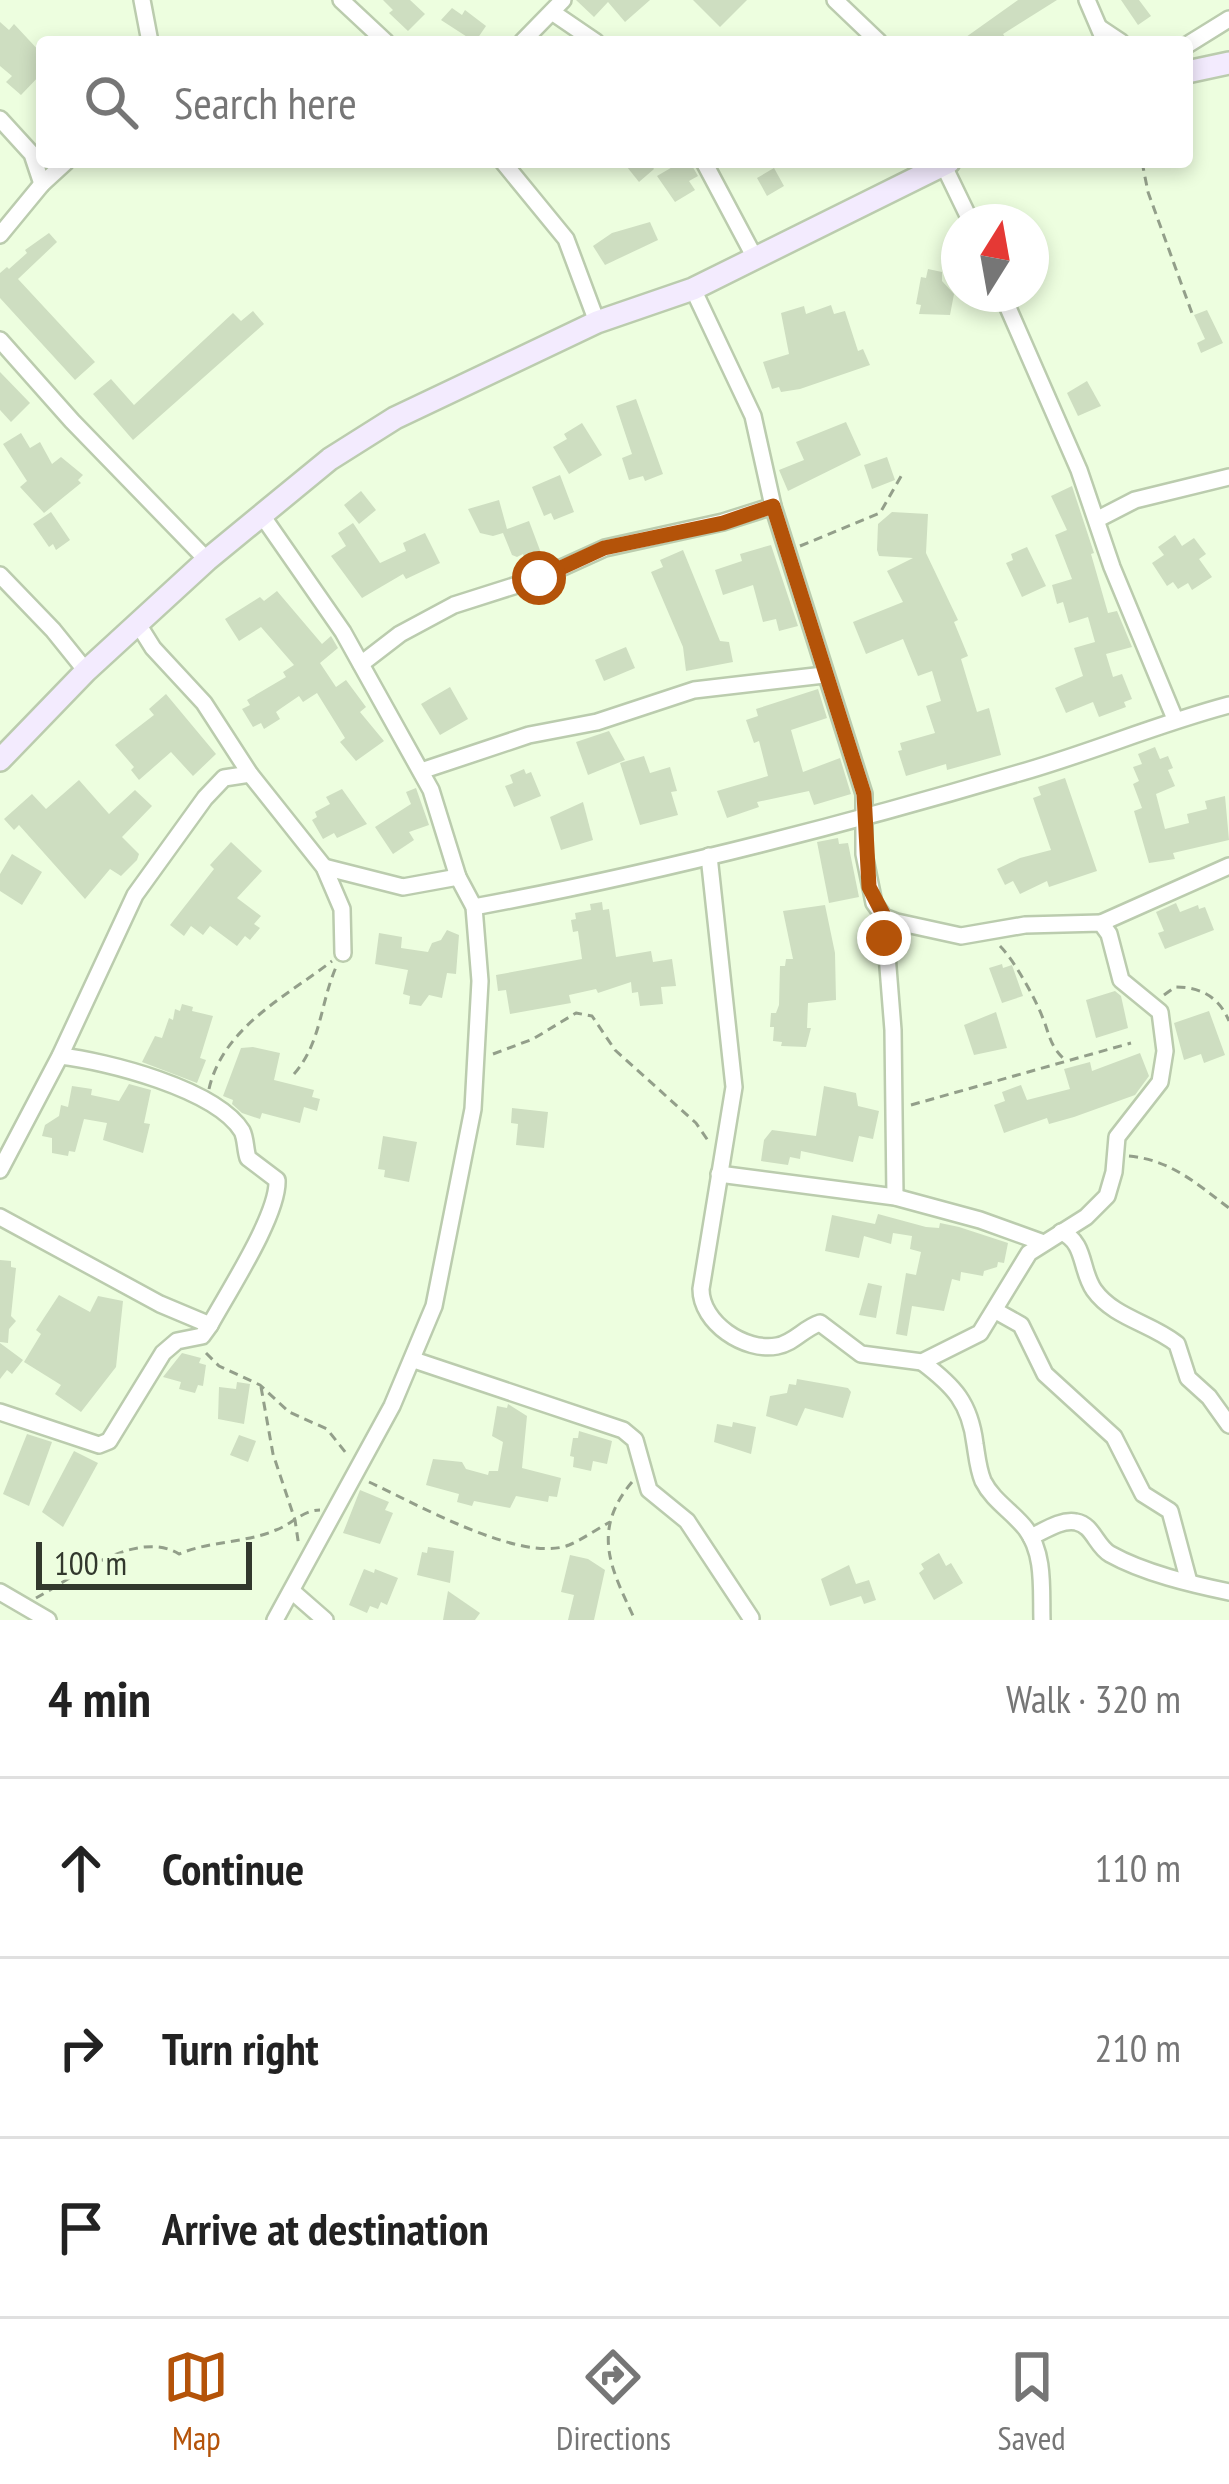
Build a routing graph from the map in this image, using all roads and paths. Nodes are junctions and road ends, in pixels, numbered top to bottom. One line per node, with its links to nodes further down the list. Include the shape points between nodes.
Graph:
1 (142, 0): 8 (street)
2 (341, 0): 9 (street)
3 (835, 0): 12 (street)
4 (1087, 0): 7 (street)
5 (558, 6): 10 (street); 11 (street)
6 (1229, 19): 13 (street)
7 (1102, 35)
8 (149, 36)
9 (380, 36)
10 (528, 36)
11 (590, 36)
12 (873, 36)
13 (1193, 41)
14 (1229, 63): 15 (main road)
15 (1193, 71)
16 (0, 119): 17 (street)
17 (36, 166)
18 (37, 168): 25 (street)
19 (59, 168): 25 (street)
20 (508, 168): 32 (street, via 566,239)
21 (707, 168): 28 (street)
22 (935, 168): 28 (main road)
23 (947, 168): 26 (street)
24 (1143, 168): 31 (path)
25 (42, 184): 27 (street)
26 (962, 204)
27 (0, 235)
28 (754, 256): 29 (main road)
29 (693, 290): 32 (main road); 36 (street, via 753,416)
30 (1010, 312): 38 (street)
31 (1193, 316)
32 (597, 322): 37 (main road, via 395,418)
33 (0, 340): 40 (street)
34 (904, 471): 39 (path, via 880,513)
35 (1229, 477): 38 (street, via 1135,500)
36 (773, 506): 39 (street); 43 (street, via 604,548 454,605)
37 (261, 514): 40 (main road); 43 (street)
38 (1098, 519): 47 (street)
39 (787, 550): 45 (street)
40 (208, 560): 42 (main road)
41 (0, 575): 44 (street)
42 (138, 624): 44 (main road); 50 (street)
43 (361, 664): 49 (street)
44 (86, 671): 48 (main road)
45 (824, 675): 49 (street, via 694,690); 51 (street)
46 (1229, 705): 47 (street)
47 (1175, 719): 51 (street)
48 (0, 760)
49 (422, 771): 55 (street)
50 (250, 774): 54 (street); 64 (street, via 224,778 135,895)
51 (865, 818): 52 (street); 57 (street, via 869,887)
52 (709, 856): 56 (street); 71 (street, via 734,1088)
53 (1229, 866): 58 (street)
54 (324, 867): 55 (street, via 407,887); 60 (street, via 342,909)
55 (458, 877): 56 (street)
56 (474, 907): 65 (street)
57 (884, 916): 59 (street, via 956,936); 69 (street)
58 (1101, 923): 59 (street); 61 (street, via 1121,980)
59 (986, 932): 66 (path, via 1018,969 1048,1042)
60 (343, 952): 67 (path, via 310,1056); 68 (path, via 259,1012 218,1061 208,1094)
61 (1157, 1007): 62 (path, via 1170,989 1195,988 1216,999); 70 (street, via 1162,1075 1119,1133)
62 (1229, 1021)
63 (1131, 1043): 66 (path)
64 (60, 1055): 68 (street, via 139,1072); 72 (street)
65 (477, 1061): 71 (path, via 576,1013 592,1016 615,1050 702,1129); 80 (street, via 441,1282)
66 (1067, 1061): 69 (path)
67 (294, 1075)
68 (214, 1106): 79 (street, via 242,1131 248,1158 278,1185 259,1240)
69 (891, 1110): 73 (street)
70 (1115, 1156): 74 (path, via 1167,1164); 76 (street, via 1107,1196)
71 (720, 1169): 73 (street); 81 (street, via 700,1289 713,1318 754,1346 784,1344 820,1323 861,1354)
72 (0, 1170)
73 (895, 1197): 77 (street)
74 (1229, 1208)
75 (0, 1216): 79 (street)
76 (1061, 1232): 77 (street); 84 (street, via 1077,1243 1104,1302 1177,1343 1188,1378)
77 (1041, 1243): 78 (street, via 1020,1263)
78 (997, 1311): 81 (street, via 980,1333); 91 (street, via 1021,1324 1045,1374 1114,1437 1142,1494 1170,1511)
79 (206, 1330): 82 (path, via 205,1352); 83 (street, via 163,1353 110,1441 99,1445)
80 (414, 1360): 85 (street, via 605,1420 635,1440); 86 (street)
81 (922, 1362): 90 (street, via 964,1400 985,1485)
82 (260, 1385): 86 (path, via 289,1412 327,1429); 88 (path)
83 (0, 1412)
84 (1229, 1425)
85 (642, 1472): 89 (path); 96 (street, via 653,1496 687,1521)
86 (355, 1473): 87 (street); 89 (path, via 505,1543 565,1546)
87 (334, 1511): 88 (path, via 313,1509); 92 (street)
88 (295, 1520): 95 (path, via 178,1554 166,1546 109,1555)
89 (610, 1522): 100 (path, via 611,1570)
90 (1031, 1537): 91 (street, via 1076,1522 1106,1552); 101 (street)
91 (1190, 1582): 93 (street)
92 (293, 1592): 98 (street); 99 (street)
93 (1229, 1592)
94 (0, 1593): 95 (street)
95 (23, 1605): 97 (street)
96 (751, 1618)
97 (48, 1620)
98 (275, 1620)
99 (326, 1620)
100 (635, 1620)
101 (1042, 1620)

